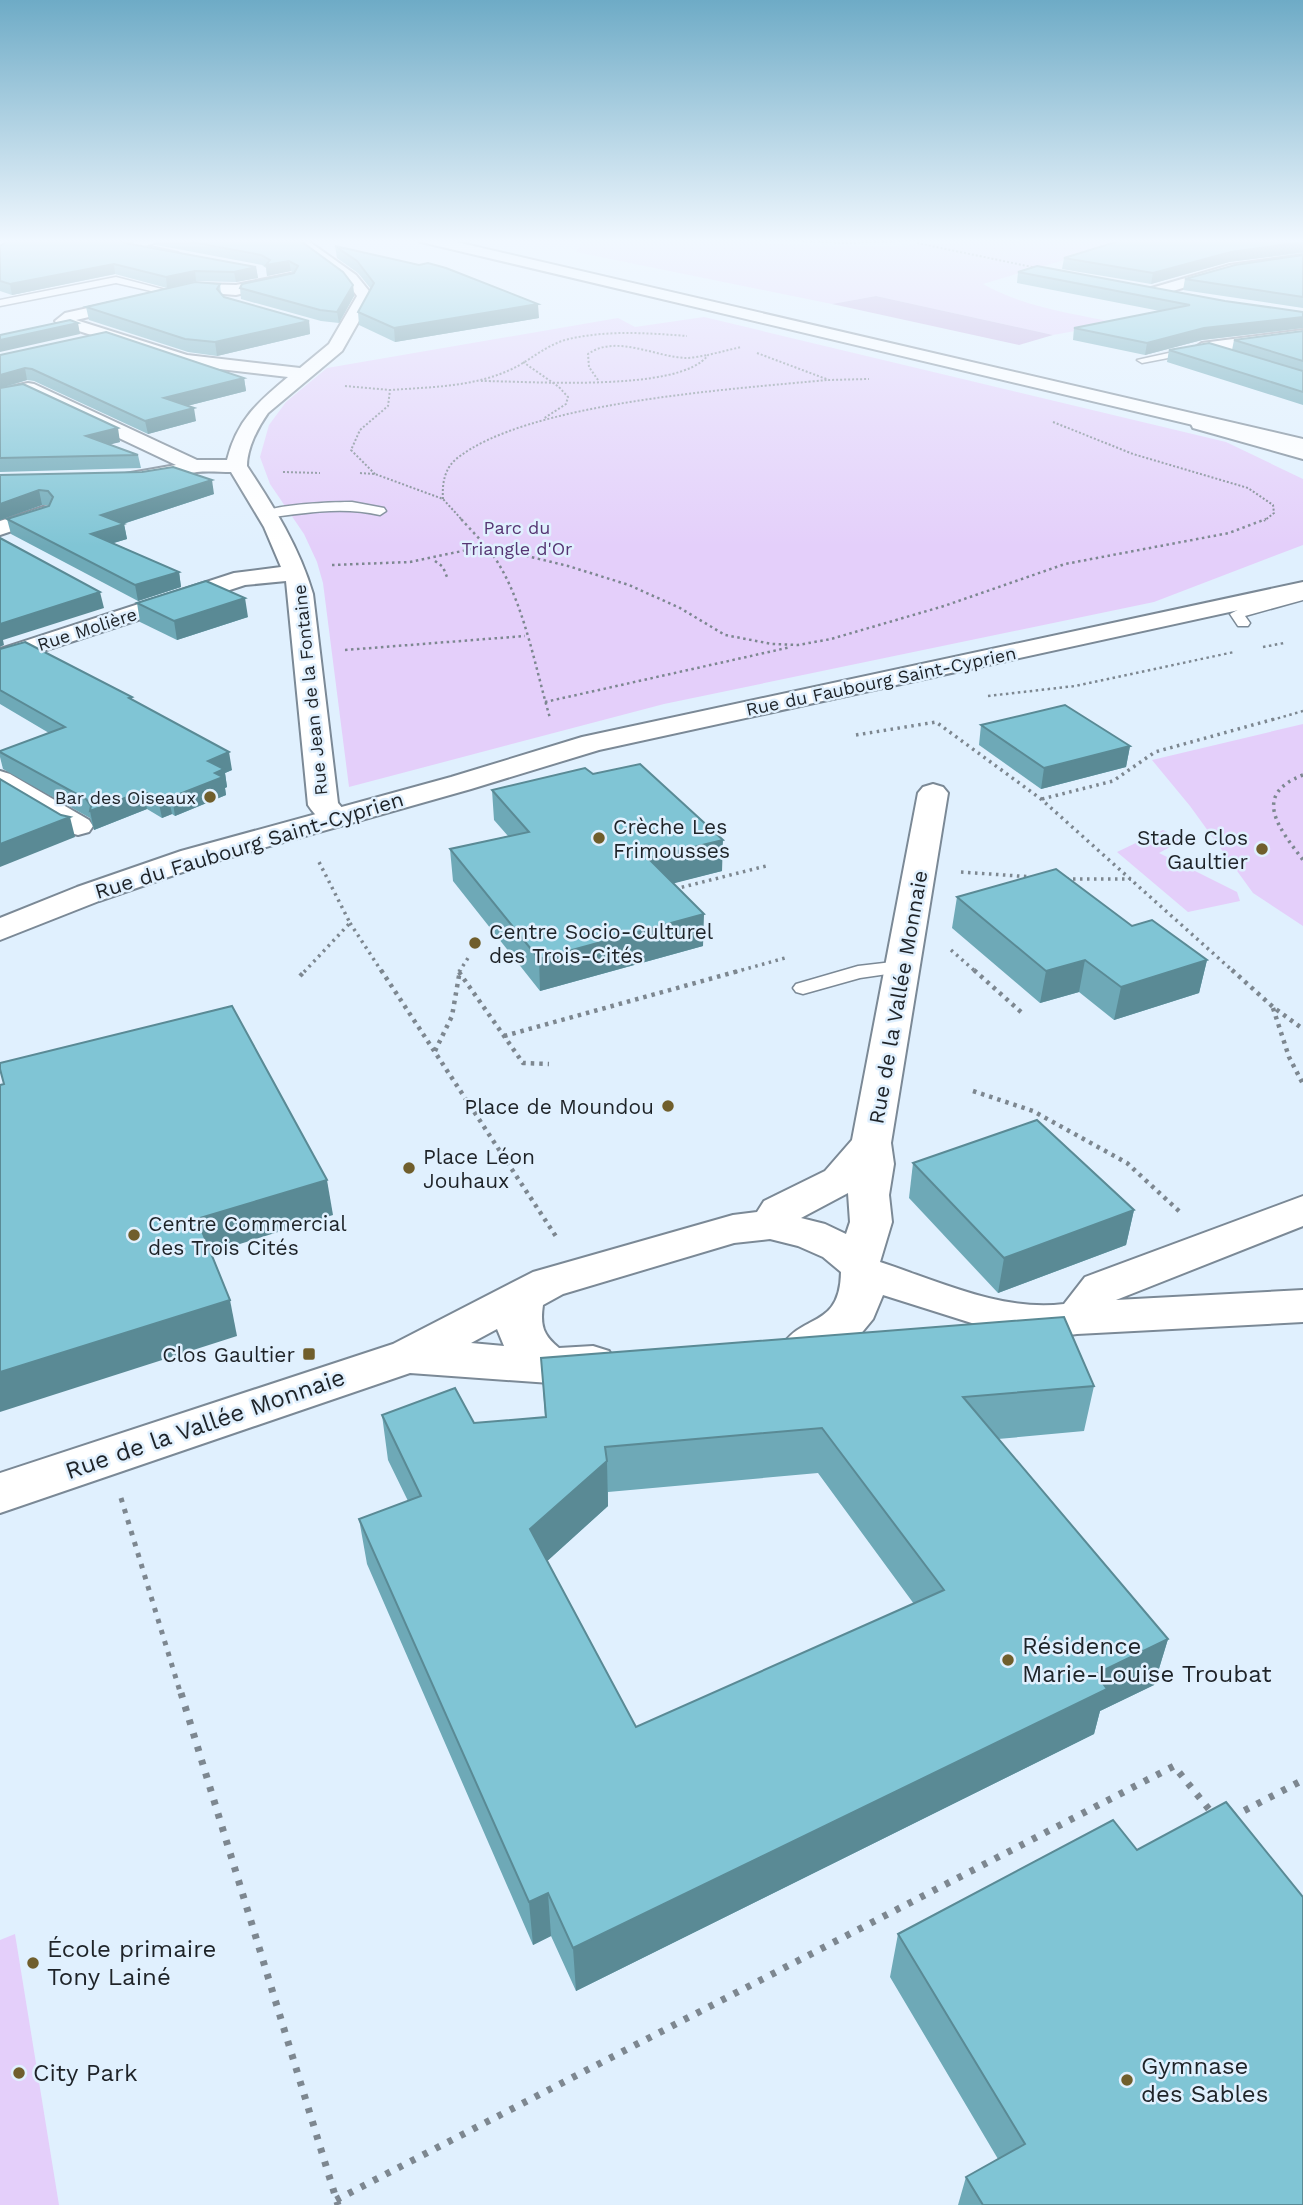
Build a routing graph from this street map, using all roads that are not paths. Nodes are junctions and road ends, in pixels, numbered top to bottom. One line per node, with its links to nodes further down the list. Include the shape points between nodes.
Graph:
1 (87, 341): 6 (street)
2 (125, 341): 10 (street, via 198,363)
3 (340, 341): 10 (street)
4 (858, 341): 15 (street)
5 (1257, 341): 7 (street)
6 (82, 342)
7 (1202, 348): 8 (lane); 9 (lane)
8 (1227, 356)
9 (1142, 360)
10 (303, 374): 21 (street, via 269,401 250,425 237,458)
11 (49, 382): 12 (street)
12 (28, 388): 13 (street); 14 (street)
13 (0, 394)
14 (61, 404): 16 (street); 20 (street)
15 (1131, 405): 17 (street); 18 (street); 19 (street)
16 (37, 410)
17 (1303, 438)
18 (1303, 445)
19 (1303, 453)
20 (194, 466): 21 (street); 22 (street, via 173,473)
21 (239, 470): 25 (street, Rue Jean de la Fontaine)
22 (118, 478)
23 (380, 511): 25 (lane, via 321,507)
24 (43, 513): 26 (street)
25 (266, 514): 27 (street, Rue Jean de la Fontaine)
26 (4, 538)
27 (295, 568): 32 (street, Rue Molière, via 242,578); 38 (street, Rue Jean de la Fontaine, via 323,805)
28 (1303, 589): 36 (street, Rue du Faubourg Saint-Cyprien, via 592,743)
29 (1303, 596): 33 (lane, via 1237,614)
30 (113, 601): 32 (street)
31 (1303, 610): 33 (street, Rue du Faubourg Saint-Cyprien)
32 (136, 613): 34 (street, Rue Molière)
33 (1243, 623): 36 (street, Rue du Faubourg Saint-Cyprien, via 609,758)
34 (0, 657)
35 (0, 780): 39 (street)
36 (461, 783): 38 (street, Rue du Faubourg Saint-Cyprien)
37 (933, 793): 41 (street, Rue de la Vallée Monnaie)
38 (334, 816): 40 (street, Rue du Faubourg Saint-Cyprien, via 143,874)
39 (78, 826)
40 (0, 930)
41 (901, 967): 42 (lane, via 858,972); 43 (street, Rue de la Vallée Monnaie)
42 (803, 988)
43 (872, 1143): 45 (street, Rue de la Vallée Monnaie, via 839,1180 779,1211); 46 (street, via 871,1222)
44 (1303, 1210): 49 (street, via 1101,1289)
45 (770, 1225): 46 (street, via 810,1234 838,1247); 47 (street, Rue de la Vallée Monnaie, via 733,1229 548,1283)
46 (860, 1268): 49 (street, via 987,1314); 51 (street, via 863,1290 857,1308 843,1325 783,1350)
47 (523, 1295): 52 (street, Rue de la Vallée Monnaie); 54 (street, via 516,1321 525,1346)
48 (1303, 1306): 49 (street)
49 (1059, 1320): 50 (street)
50 (936, 1339)
51 (873, 1346)
52 (409, 1356): 54 (street, Rue de la Vallée Monnaie); 55 (street, Rue de la Vallée Monnaie)
53 (631, 1360): 54 (street, Rue de la Vallée Monnaie)
54 (550, 1366)
55 (0, 1493)

